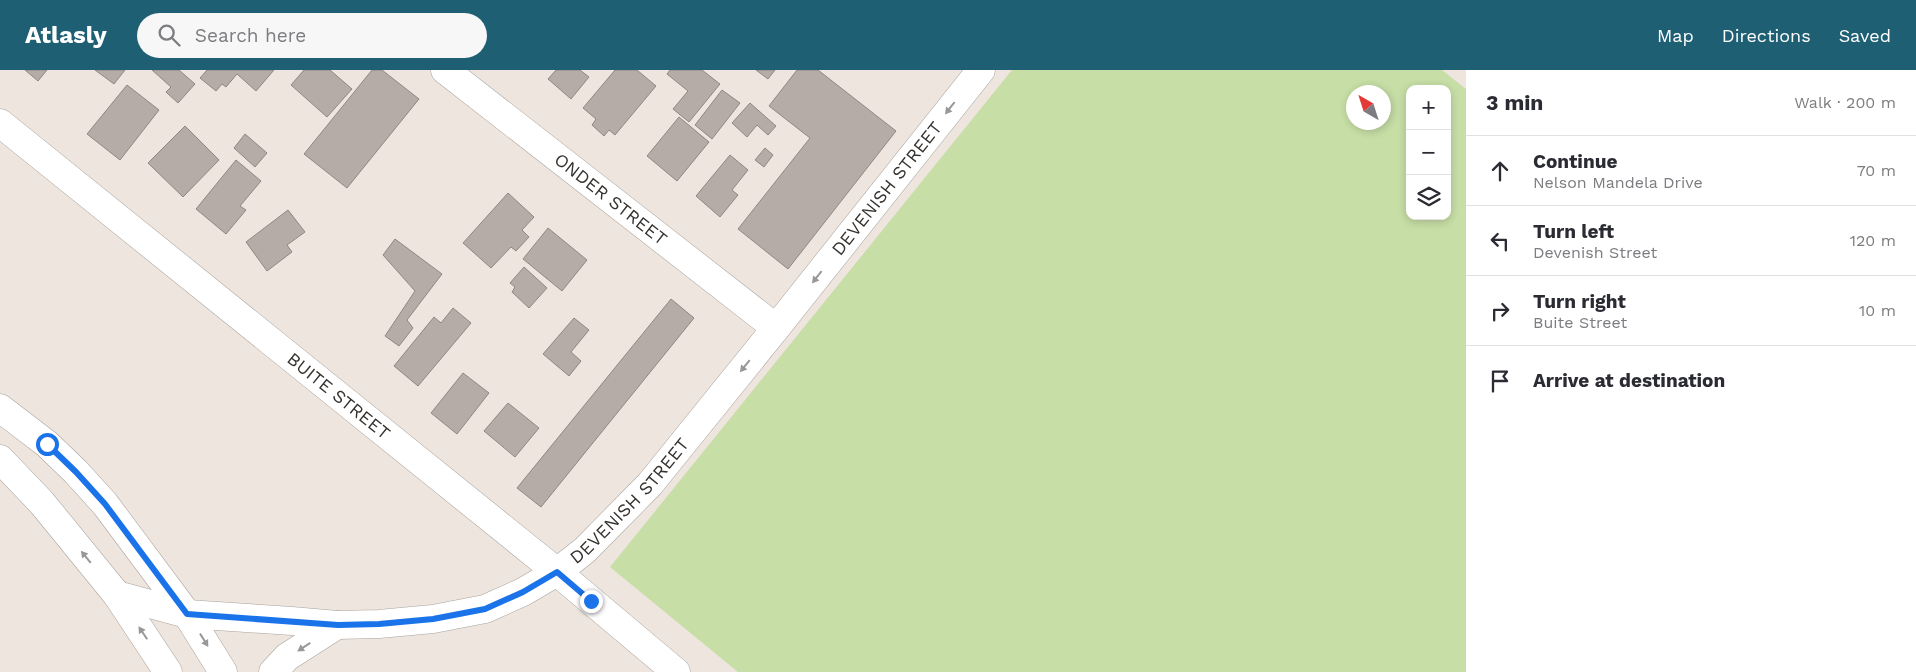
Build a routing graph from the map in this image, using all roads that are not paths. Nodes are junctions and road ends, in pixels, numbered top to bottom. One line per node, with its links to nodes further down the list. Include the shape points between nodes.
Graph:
1 (445, 70): 4 (main road, ONDER STREET)
2 (981, 70): 4 (main road, DEVENISH STREET, one-way to 4)
3 (0, 122): 7 (main road, BUITE STREET)
4 (776, 328): 7 (main road, DEVENISH STREET, one-way to 7, via 650,484 585,550)
5 (0, 408): 9 (main road, via 47,444 76,472 128,534)
6 (0, 459): 8 (main road, one-way to 6, via 42,503)
7 (557, 572): 10 (main road, DEVENISH STREET, via 485,609 433,619); 14 (main road, BUITE STREET)
8 (117, 595): 9 (main road, DEVENISH STREET); 11 (main road, one-way to 8)
9 (187, 614): 10 (main road, DEVENISH STREET); 12 (main road, one-way to 12)
10 (338, 625): 13 (main road, one-way to 13, via 288,657)
11 (168, 672)
12 (223, 672)
13 (273, 672)
14 (676, 672)

